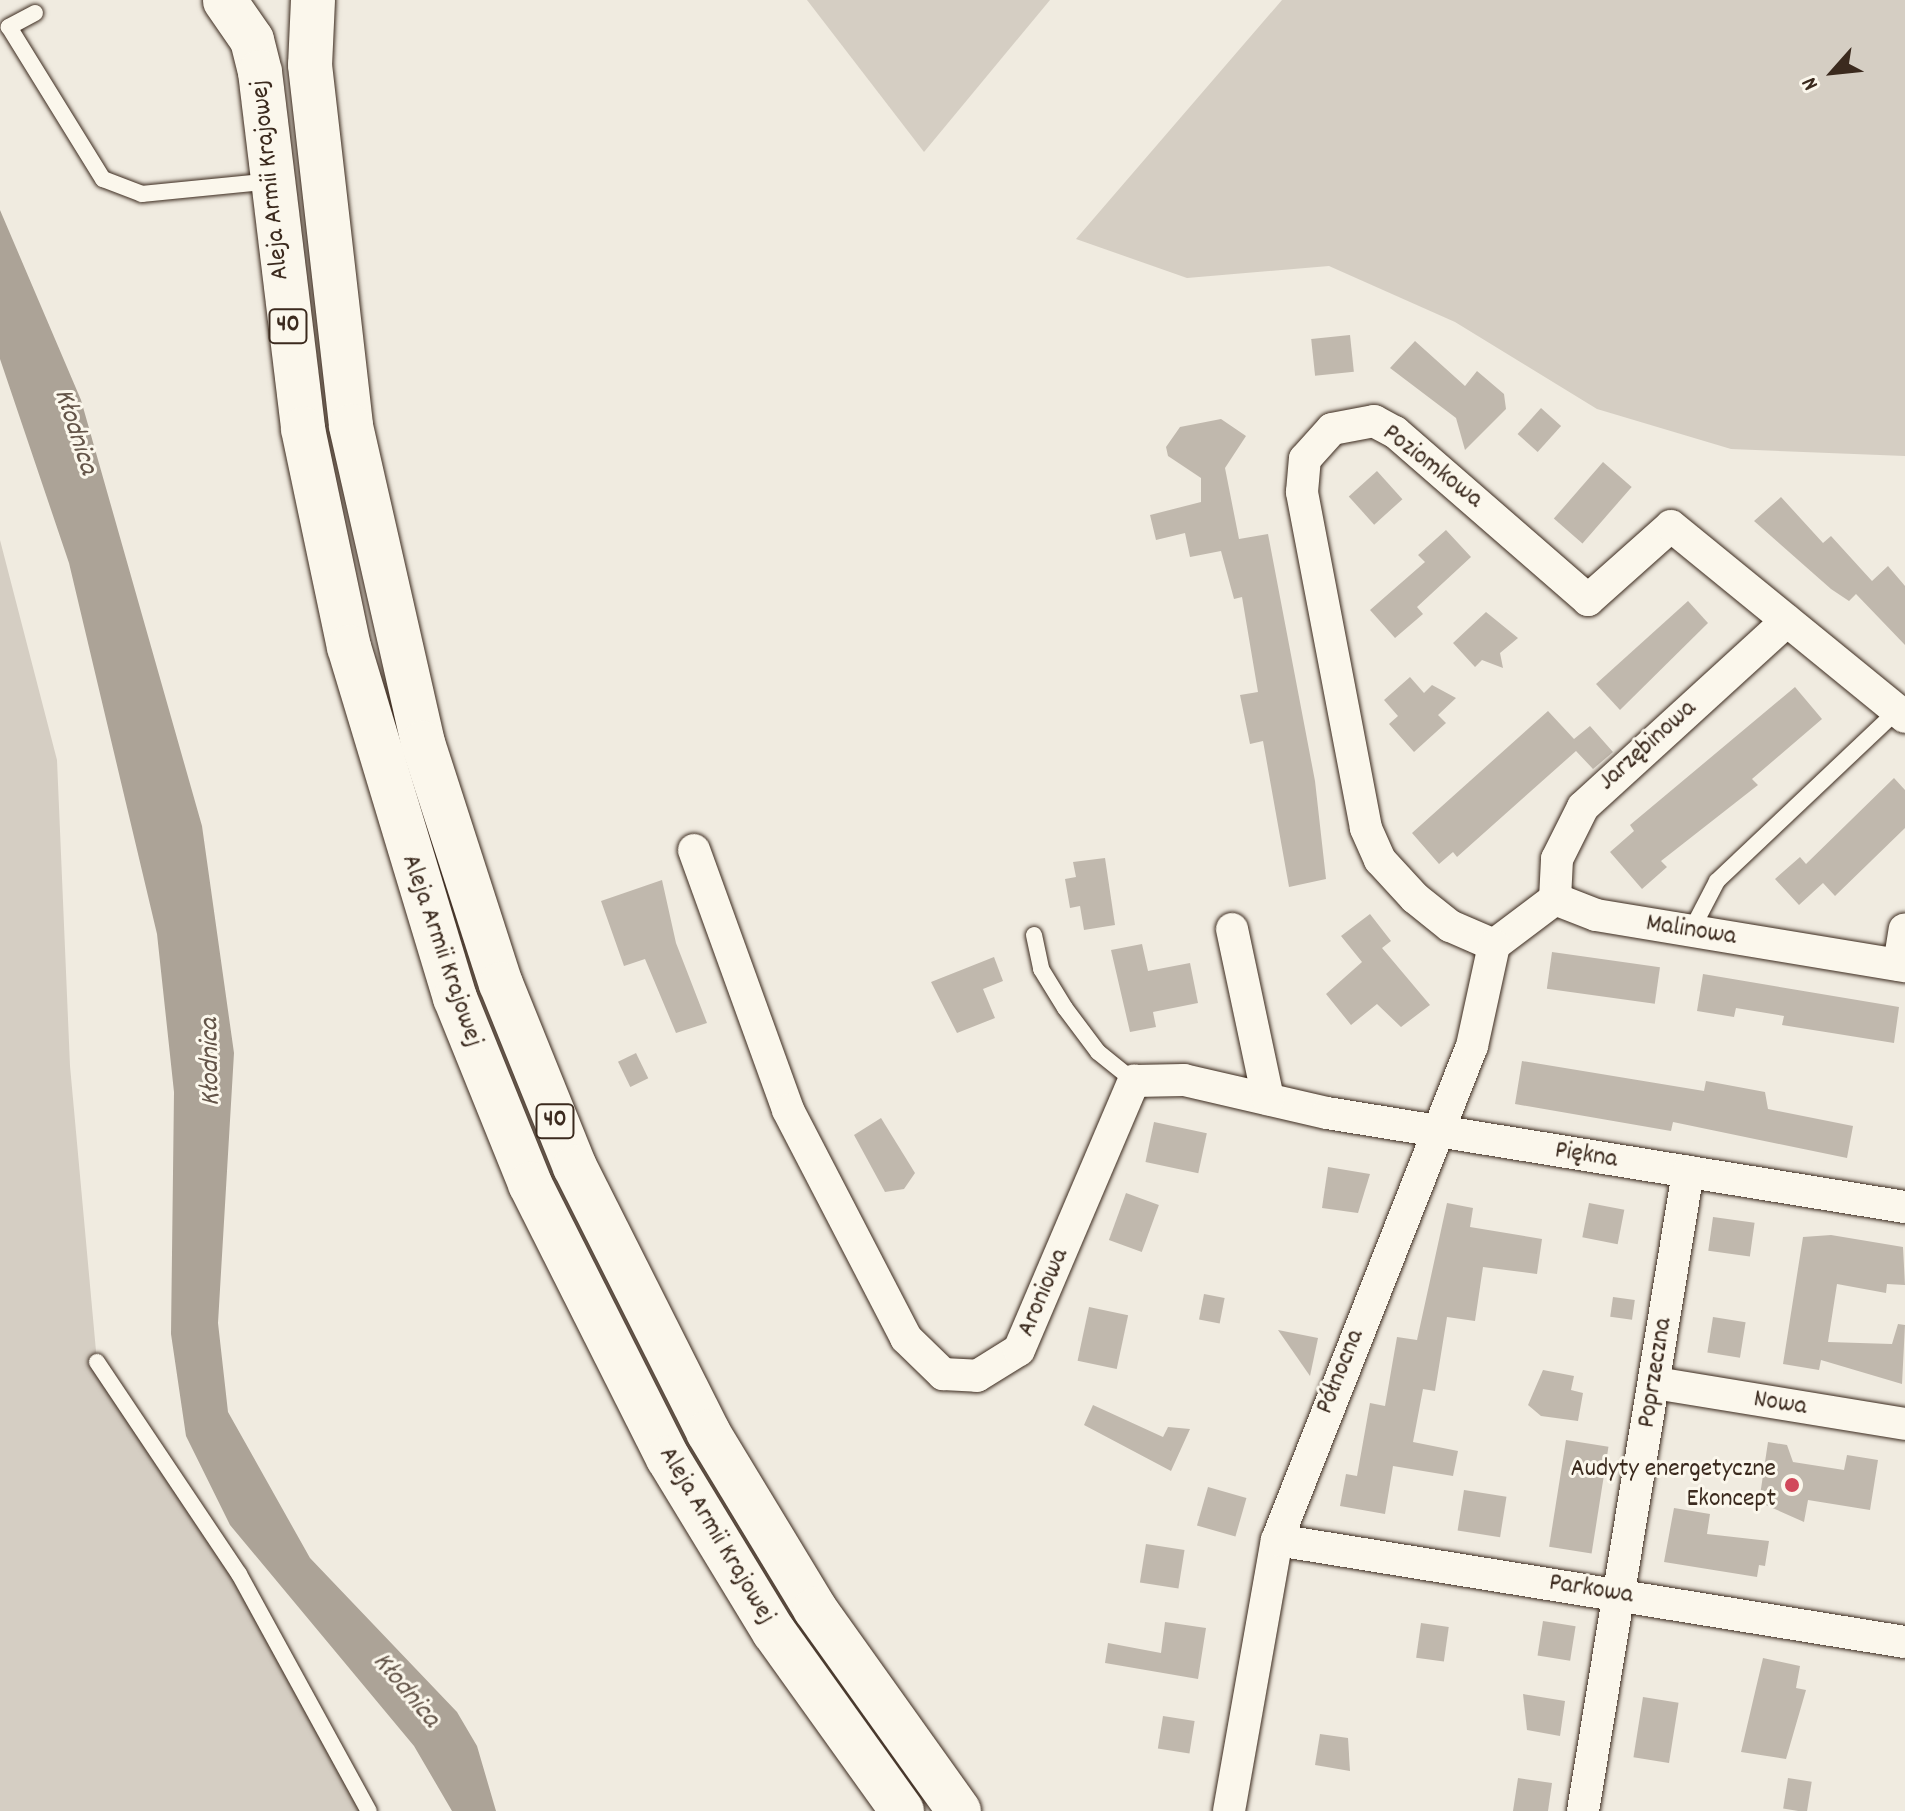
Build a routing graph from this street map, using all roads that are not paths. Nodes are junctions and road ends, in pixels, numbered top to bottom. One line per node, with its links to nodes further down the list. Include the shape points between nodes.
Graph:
1 (294, 0): 3 (main road, 40, via 260,9)
2 (313, 0): 29 (main road, Aleja Armii Krajowej / 40, via 313,95 351,426 423,743 501,984 575,1167 708,1432 815,1609)
3 (224, 1): 5 (main road, Aleja Armii Krajowej / 40, via 252,40)
4 (35, 13): 5 (lane, via 9,27 103,179 142,194)
5 (274, 181): 28 (main road, Aleja Armii Krajowej / 40, via 284,297 324,537 379,763 455,998 530,1184 668,1458 774,1632)
6 (1787, 621): 7 (street, Poziomkowa); 9 (street, Jarzębinowa, via 1583,807 1557,859); 14 (street, Poziomkowa, via 1671,526 1588,600 1395,432 1358,420 1317,442 1305,459 1302,492 1366,828 1380,860 1415,898 1450,926)
7 (1901, 714): 12 (lane, via 1717,881)
8 (694, 850): 16 (street, Aroniowa, via 788,1110 906,1338 943,1374 977,1376 1019,1350)
9 (1555, 899): 12 (street, Malinowa, via 1596,915); 14 (street)
10 (1232, 929): 17 (street)
11 (1905, 929): 15 (street)
12 (1691, 931): 15 (street, Malinowa)
13 (1034, 935): 16 (lane, via 1041,969 1065,1008 1098,1052)
14 (1494, 945): 18 (street, Północna, via 1472,1046)
15 (1902, 965)
16 (1134, 1081): 17 (street, via 1184,1080)
17 (1268, 1099): 18 (street, Piękna)
18 (1436, 1133): 19 (street, Piękna); 24 (street, Północna)
19 (1688, 1172): 20 (street, Piękna); 22 (street, Poprzeczna)
20 (1905, 1207)
21 (97, 1362): 27 (lane, via 239,1574)
22 (1655, 1383): 23 (street, Nowa); 25 (street, Poprzeczna)
23 (1905, 1424)
24 (1277, 1540): 25 (street, Parkowa); 30 (street, Północna)
25 (1620, 1595): 26 (street, Parkowa); 31 (street, Poprzeczna)
26 (1905, 1642)
27 (369, 1811)
28 (902, 1811)
29 (959, 1811)
30 (1229, 1811)
31 (1583, 1811)

